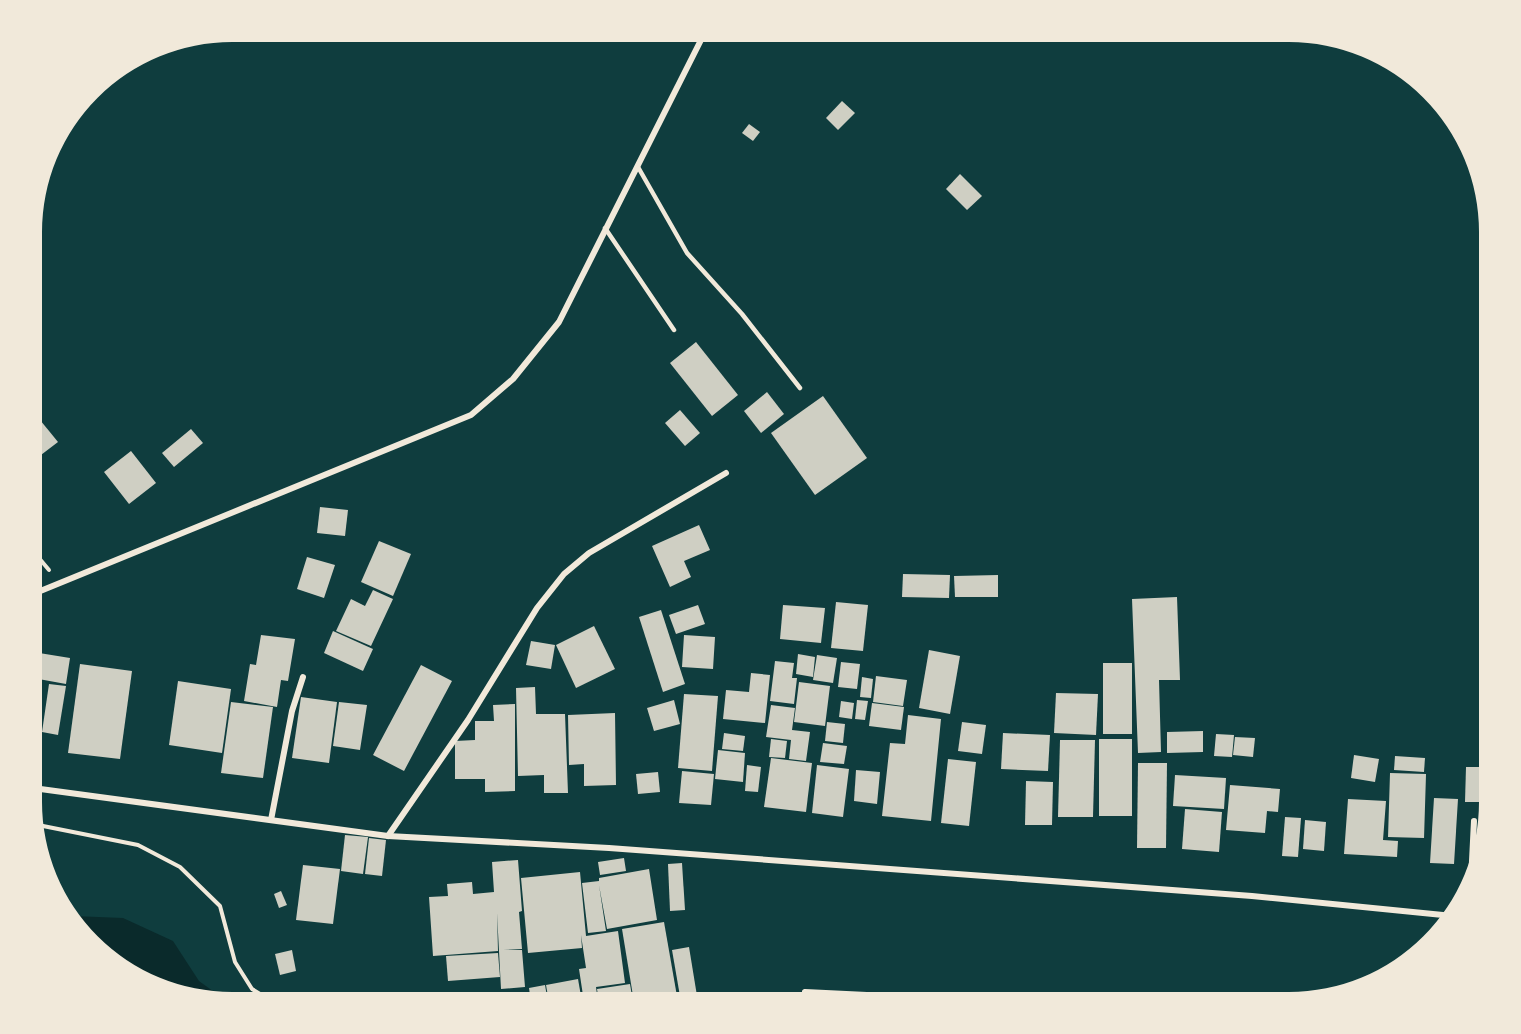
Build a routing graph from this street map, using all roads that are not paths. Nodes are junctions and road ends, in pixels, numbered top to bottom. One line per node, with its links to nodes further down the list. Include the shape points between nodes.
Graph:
1 (700, 42): 2 (street)
2 (638, 167): 3 (street); 5 (lane, via 687,254 742,314)
3 (605, 228): 4 (lane); 7 (street, via 559,322 513,379 471,415)
4 (674, 330)
5 (800, 388)
6 (726, 473): 12 (street, via 589,554 564,574 537,608 468,720)
7 (42, 590)
8 (303, 677): 10 (street, via 292,711)
9 (42, 789): 10 (street)
10 (271, 820): 12 (street)
11 (1474, 821): 13 (street)
12 (388, 836): 14 (street, via 621,849 1240,895)
13 (1473, 848)
14 (1442, 915)

